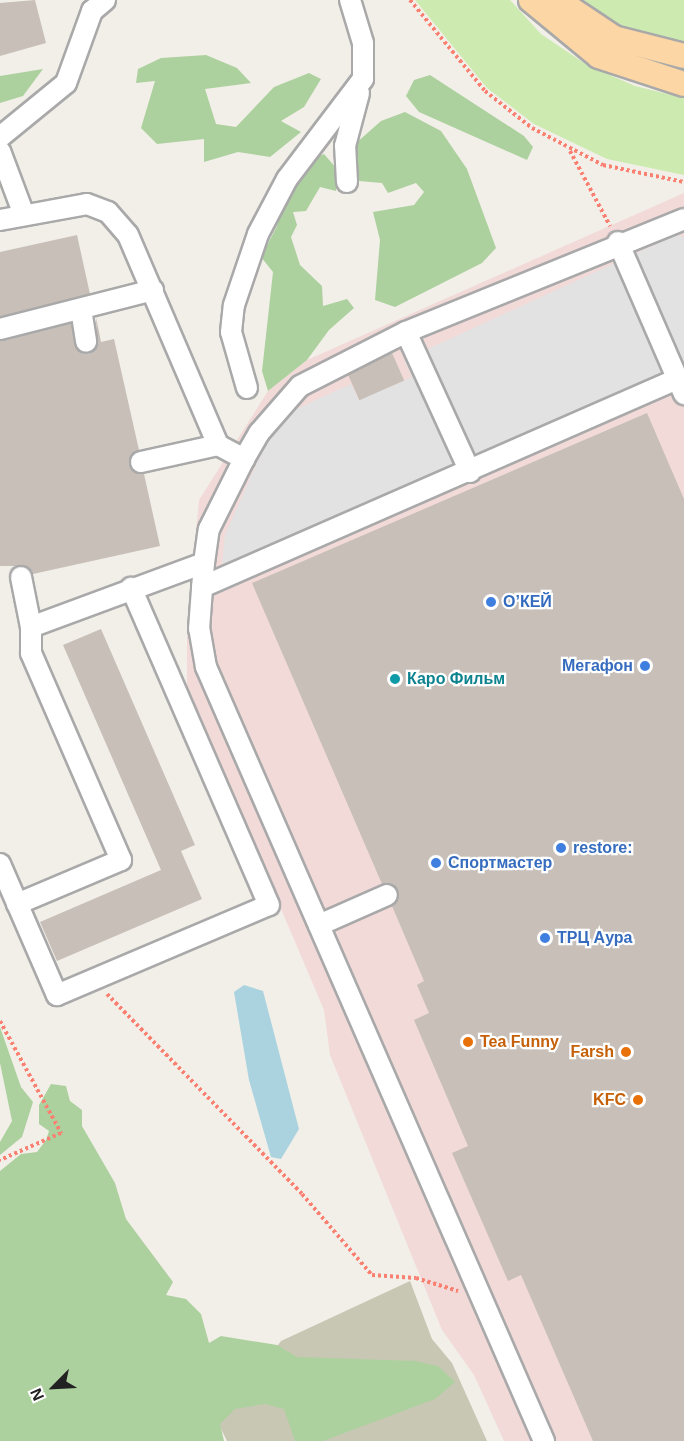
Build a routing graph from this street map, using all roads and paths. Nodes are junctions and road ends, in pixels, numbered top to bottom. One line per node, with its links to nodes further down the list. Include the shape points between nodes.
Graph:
1 (350, 0): 7 (lane, via 363,43)
2 (410, 0): 10 (path, via 485,91)
3 (531, 0): 8 (main road, via 598,56)
4 (557, 0): 6 (main road, via 614,38)
5 (93, 4): 9 (lane, via 66,83)
6 (684, 56)
7 (363, 79): 12 (lane, via 345,146); 24 (lane, via 287,179 258,234 234,305 231,332)
8 (684, 84)
9 (0, 137)
10 (570, 150): 13 (path, via 603,165); 17 (path)
11 (0, 151): 14 (lane)
12 (347, 182)
13 (684, 182)
14 (24, 215): 16 (lane); 18 (lane, via 87,204 108,212 128,236)
15 (684, 219): 17 (lane)
16 (0, 220)
17 (618, 242): 21 (lane); 23 (lane)
18 (153, 290): 19 (lane); 25 (lane)
19 (81, 309): 20 (lane); 22 (lane)
20 (0, 329)
21 (406, 332): 26 (lane, via 300,386); 28 (lane)
22 (86, 342)
23 (681, 387): 28 (lane)
24 (247, 388)
25 (218, 445): 26 (lane); 27 (lane)
26 (244, 459): 29 (lane, via 209,529)
27 (141, 462)
28 (470, 472): 31 (lane)
29 (204, 563): 31 (lane); 32 (lane)
30 (21, 577): 33 (lane)
31 (202, 587): 37 (lane, via 199,629 206,667)
32 (131, 588): 33 (lane); 38 (lane, via 269,905)
33 (31, 627): 36 (lane, via 31,652 122,860)
34 (0, 864): 36 (lane)
35 (387, 895): 37 (lane)
36 (17, 904): 38 (lane, via 57,995)
37 (319, 925): 41 (lane)
38 (93, 980): 41 (path, via 302,1194 372,1275 416,1278)
39 (0, 1021): 40 (path, via 61,1132)
40 (0, 1160)
41 (482, 1298): 42 (lane)
42 (544, 1441)

